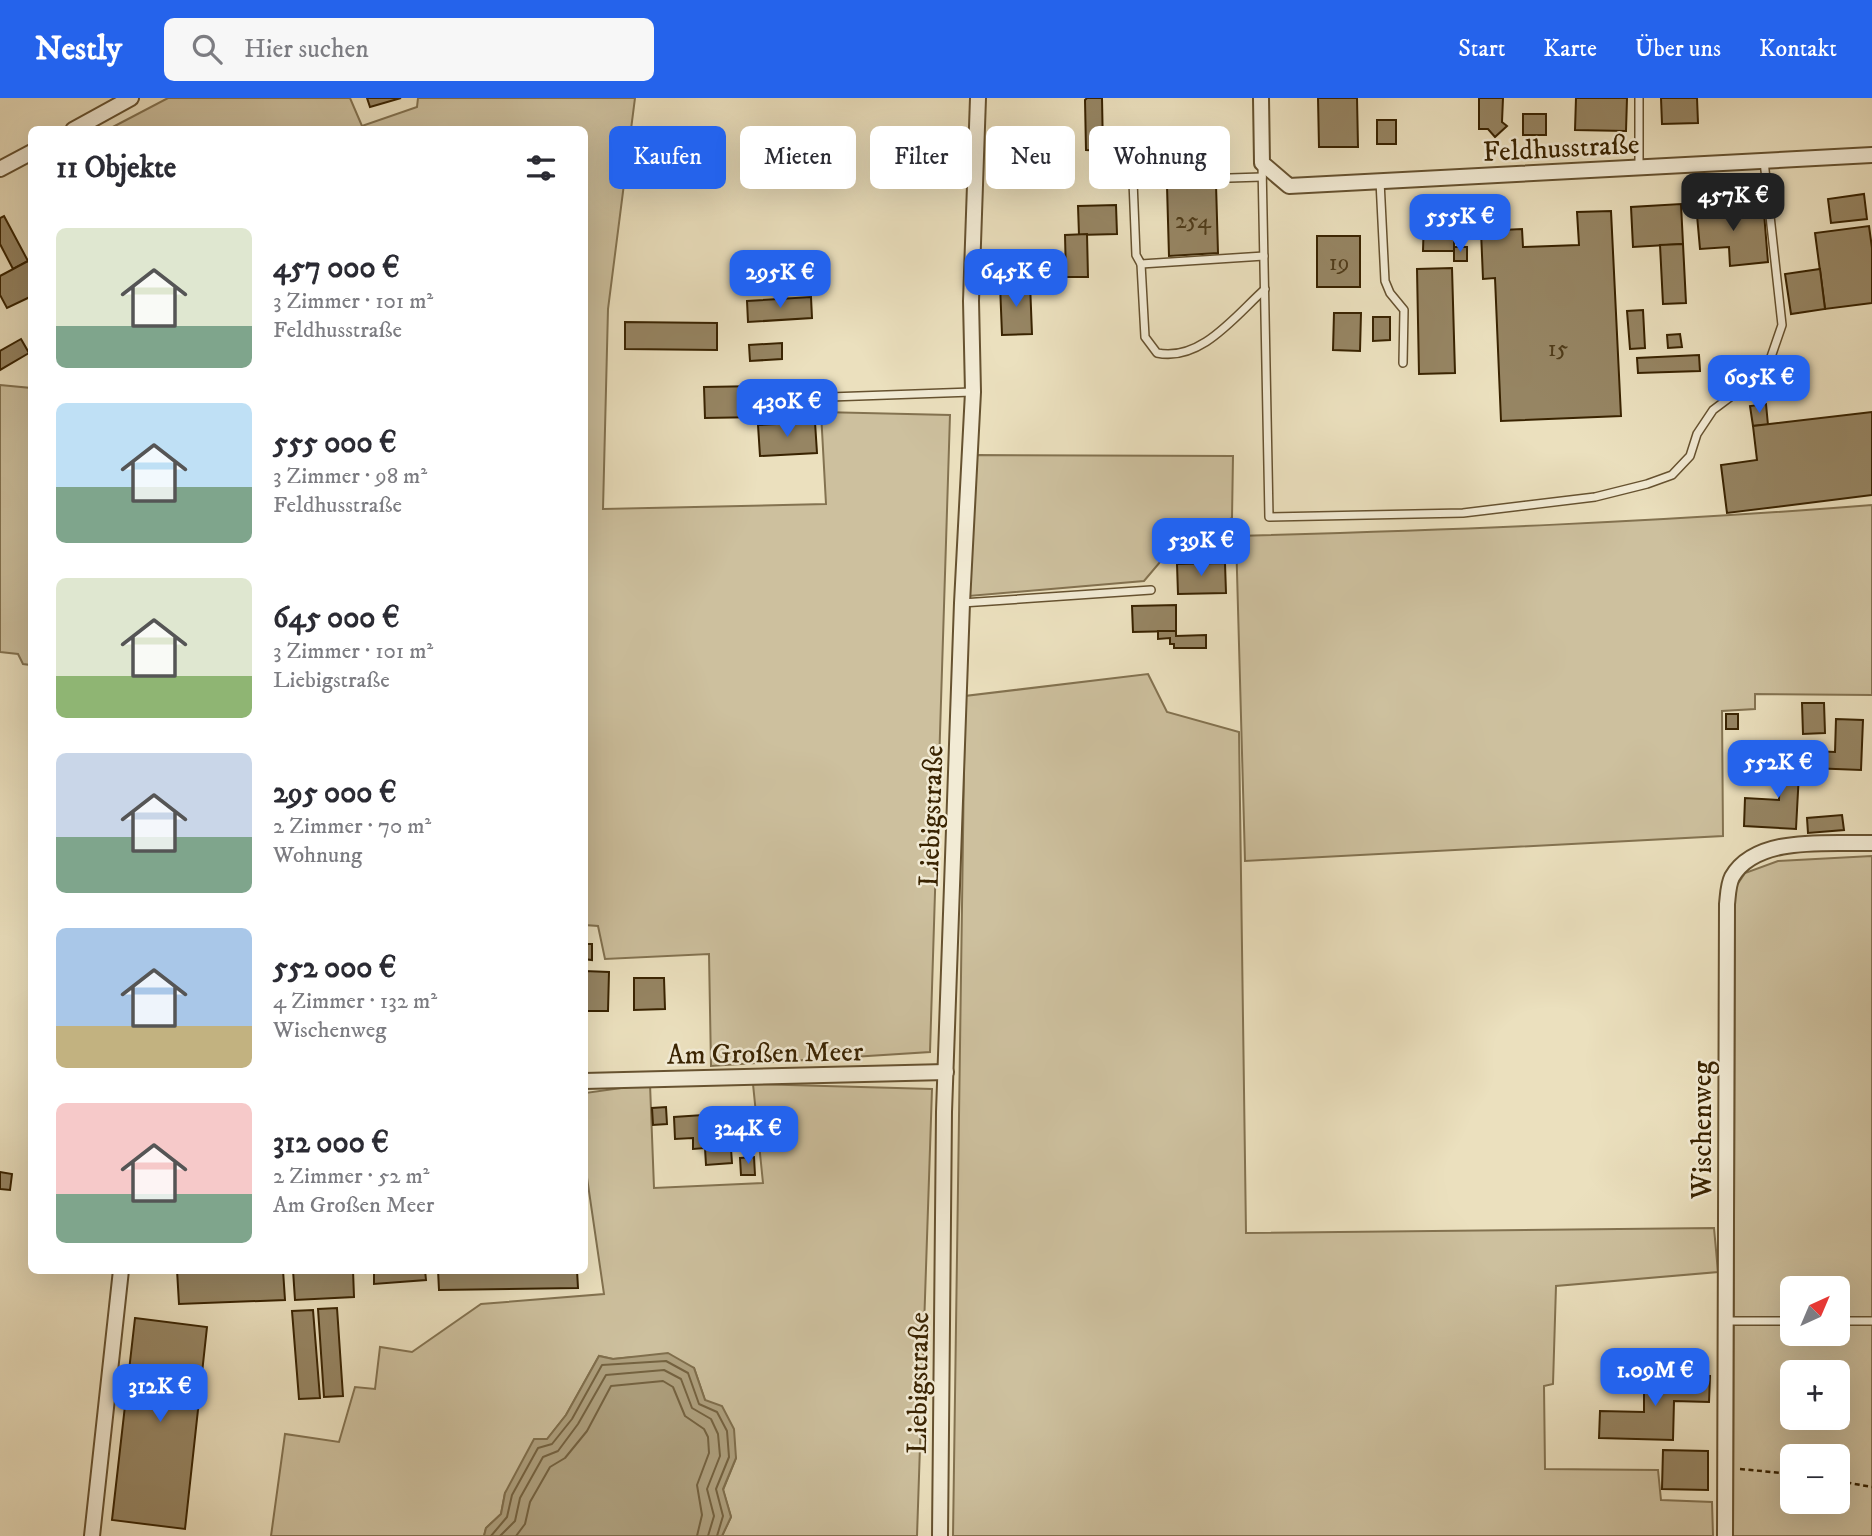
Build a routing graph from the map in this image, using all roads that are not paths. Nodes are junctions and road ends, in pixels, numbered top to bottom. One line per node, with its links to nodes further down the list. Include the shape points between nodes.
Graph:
1 (131, 98): 5 (street)
2 (978, 98): 17 (street, Liebigstraße, via 971,301)
3 (1261, 98): 11 (street)
4 (1639, 98): 9 (lane)
5 (80, 126)
6 (28, 154): 10 (street)
7 (1872, 155): 8 (street, Feldhusstraße)
8 (1764, 161): 9 (street, Feldhusstraße); 15 (lane, via 1782,325 1757,377 1713,411 1697,433 1690,456 1672,475 1647,484 1595,496 1464,513 1269,517)
9 (1639, 168): 12 (street, Feldhusstraße)
10 (0, 169)
11 (1262, 170): 12 (street, Feldhusstraße, via 1289,186); 13 (lane); 14 (lane, via 1133,181 1136,255)
12 (1380, 181): 16 (lane, via 1385,281 1404,310)
13 (1264, 256): 14 (lane); 15 (lane)
14 (1142, 264): 15 (lane, via 1145,337 1157,354 1172,356 1215,336)
15 (1265, 289)
16 (1403, 363)
17 (973, 392): 18 (lane); 20 (street, Liebigstraße)
18 (830, 397)
19 (1151, 590): 20 (lane)
20 (962, 603): 22 (street, Liebigstraße)
21 (1872, 843): 25 (street, Wischenweg, via 1777,846 1746,859 1731,879 1727,904)
22 (946, 1072): 23 (street, Am Großen Meer); 30 (street, Liebigstraße)
23 (588, 1081)
24 (121, 1274): 29 (street)
25 (1724, 1321): 26 (lane); 31 (street, Wischenweg)
26 (1780, 1321)
27 (1850, 1321): 28 (lane)
28 (1872, 1321)
29 (92, 1536)
30 (940, 1536)
31 (1724, 1536)

